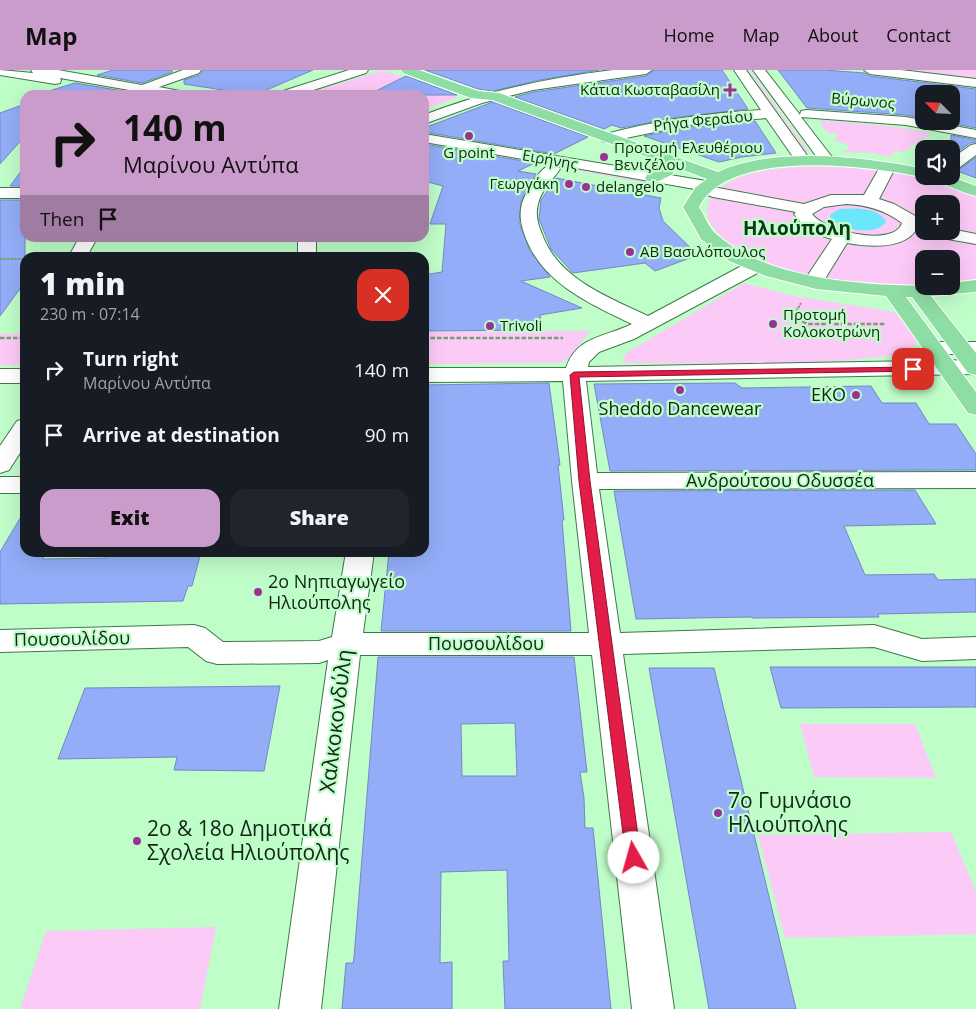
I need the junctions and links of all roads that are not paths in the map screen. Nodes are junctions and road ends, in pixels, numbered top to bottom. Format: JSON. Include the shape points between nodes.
{"nodes":[{"id":1,"x":0,"y":70,"type":"edge"},
{"id":2,"x":37,"y":70,"type":"edge"},
{"id":3,"x":195,"y":70,"type":"edge"},
{"id":4,"x":362,"y":70,"type":"edge"},
{"id":5,"x":407,"y":70,"type":"edge"},
{"id":6,"x":433,"y":70,"type":"edge"},
{"id":7,"x":646,"y":70,"type":"edge"},
{"id":8,"x":740,"y":70,"type":"edge"},
{"id":9,"x":759,"y":70,"type":"edge"},
{"id":10,"x":870,"y":70,"type":"edge"},
{"id":11,"x":976,"y":83,"type":"edge"},
{"id":12,"x":127,"y":90,"type":"edge"},
{"id":13,"x":131,"y":90,"type":"edge"},
{"id":14,"x":145,"y":90,"type":"edge"},
{"id":15,"x":300,"y":90,"type":"edge"},
{"id":16,"x":494,"y":96,"type":"junction"},
{"id":17,"x":770,"y":114,"type":"junction"},
{"id":18,"x":806,"y":114,"type":"dead end"},
{"id":19,"x":429,"y":118,"type":"edge"},
{"id":20,"x":976,"y":134,"type":"edge"},
{"id":21,"x":607,"y":138,"type":"junction"},
{"id":22,"x":429,"y":139,"type":"edge"},
{"id":23,"x":429,"y":147,"type":"edge"},
{"id":24,"x":976,"y":148,"type":"edge"},
{"id":25,"x":664,"y":158,"type":"junction"},
{"id":26,"x":960,"y":160,"type":"edge"},
{"id":27,"x":803,"y":161,"type":"junction"},
{"id":28,"x":828,"y":161,"type":"junction"},
{"id":29,"x":552,"y":169,"type":"junction"},
{"id":30,"x":886,"y":170,"type":"dead end"},
{"id":31,"x":915,"y":172,"type":"edge"},
{"id":32,"x":653,"y":178,"type":"junction"},
{"id":33,"x":712,"y":185,"type":"junction"},
{"id":34,"x":959,"y":185,"type":"edge"},
{"id":35,"x":976,"y":191,"type":"edge"},
{"id":36,"x":0,"y":193,"type":"edge"},
{"id":37,"x":20,"y":193,"type":"edge"},
{"id":38,"x":869,"y":201,"type":"junction"},
{"id":39,"x":691,"y":207,"type":"junction"},
{"id":40,"x":806,"y":208,"type":"junction"},
{"id":41,"x":915,"y":226,"type":"edge"},
{"id":42,"x":915,"y":230,"type":"edge"},
{"id":43,"x":960,"y":236,"type":"edge"},
{"id":44,"x":842,"y":237,"type":"junction"},
{"id":45,"x":976,"y":239,"type":"edge"},
{"id":46,"x":756,"y":266,"type":"junction"},
{"id":47,"x":816,"y":278,"type":"dead end"},
{"id":48,"x":976,"y":286,"type":"edge"},
{"id":49,"x":960,"y":288,"type":"edge"},
{"id":50,"x":893,"y":292,"type":"junction"},
{"id":51,"x":915,"y":293,"type":"edge"},
{"id":52,"x":921,"y":295,"type":"edge"},
{"id":53,"x":649,"y":324,"type":"junction"},
{"id":54,"x":934,"y":348,"type":"junction"},
{"id":55,"x":968,"y":348,"type":"edge"},
{"id":56,"x":948,"y":368,"type":"junction"},
{"id":57,"x":976,"y":368,"type":"edge"},
{"id":58,"x":574,"y":375,"type":"junction"},
{"id":59,"x":0,"y":376,"type":"edge"},
{"id":60,"x":20,"y":376,"type":"edge"},
{"id":61,"x":429,"y":376,"type":"edge"},
{"id":62,"x":976,"y":408,"type":"edge"},
{"id":63,"x":20,"y":434,"type":"edge"},
{"id":64,"x":0,"y":465,"type":"edge"},
{"id":65,"x":976,"y":480,"type":"edge"},
{"id":66,"x":585,"y":481,"type":"junction"},
{"id":67,"x":0,"y":485,"type":"edge"},
{"id":68,"x":20,"y":485,"type":"edge"},
{"id":69,"x":359,"y":557,"type":"edge"},
{"id":70,"x":0,"y":641,"type":"edge"},
{"id":71,"x":346,"y":644,"type":"junction"},
{"id":72,"x":606,"y":644,"type":"junction"},
{"id":73,"x":976,"y":648,"type":"edge"},
{"id":74,"x":300,"y":1009,"type":"edge"},
{"id":75,"x":653,"y":1009,"type":"edge"}],
"edges":[{"from":1,"to":12,"type":"street"},
{"from":2,"to":13,"type":"street"},
{"from":3,"to":14,"type":"street"},
{"from":4,"to":15,"type":"street"},
{"from":5,"to":16,"type":"main road","via":[[476,95]]},
{"from":6,"to":16,"type":"main road","via":[[490,90]]},
{"from":7,"to":16,"type":"street","via":[[582,78]]},
{"from":8,"to":17,"type":"street"},
{"from":9,"to":28,"type":"street"},
{"from":10,"to":11,"type":"street"},
{"from":16,"to":19,"type":"street"},
{"from":16,"to":21,"type":"main road"},
{"from":17,"to":21,"type":"street","name":"Ρήγα Φεραίου","via":[[669,123]]},
{"from":17,"to":27,"type":"street"},
{"from":18,"to":20,"type":"street","name":"Βύρωνος","via":[[906,121]]},
{"from":21,"to":25,"type":"main road"},
{"from":22,"to":32,"type":"street","name":"Ειρήνης"},
{"from":23,"to":29,"type":"street","name":"Ειρήνης"},
{"from":24,"to":26,"type":"street"},
{"from":25,"to":32,"type":"main road","via":[[667,171]]},
{"from":25,"to":33,"type":"main road"},
{"from":27,"to":28,"type":"main road"},
{"from":27,"to":33,"type":"main road","via":[[757,167]]},
{"from":28,"to":31,"type":"main road"},
{"from":29,"to":39,"type":"street","name":"Ειρήνης","via":[[680,193]]},
{"from":29,"to":53,"type":"street","via":[[537,187],[528,212],[533,236],[541,252],[569,281],[594,298]]},
{"from":30,"to":38,"type":"street"},
{"from":32,"to":33,"type":"street","name":"Ειρήνης"},
{"from":33,"to":39,"type":"main road","via":[[696,196]]},
{"from":33,"to":40,"type":"street","name":"Ειρήνης"},
{"from":34,"to":35,"type":"main road"},
{"from":36,"to":37,"type":"street"},
{"from":38,"to":40,"type":"street","via":[[829,200]]},
{"from":38,"to":41,"type":"street","via":[[902,214]]},
{"from":39,"to":46,"type":"main road","via":[[694,220],[704,234],[723,249]]},
{"from":40,"to":44,"type":"street","via":[[803,214],[810,224]]},
{"from":42,"to":44,"type":"street","via":[[882,239]]},
{"from":43,"to":45,"type":"street"},
{"from":44,"to":47,"type":"street"},
{"from":46,"to":50,"type":"main road","via":[[822,284]]},
{"from":46,"to":53,"type":"street"},
{"from":48,"to":49,"type":"main road"},
{"from":50,"to":51,"type":"main road"},
{"from":50,"to":54,"type":"main road"},
{"from":52,"to":55,"type":"main road"},
{"from":53,"to":58,"type":"street","via":[[591,347],[579,360]]},
{"from":54,"to":55,"type":"street"},
{"from":54,"to":56,"type":"main road"},
{"from":55,"to":57,"type":"main road"},
{"from":56,"to":57,"type":"street"},
{"from":56,"to":58,"type":"street"},
{"from":56,"to":62,"type":"main road"},
{"from":58,"to":61,"type":"street"},
{"from":58,"to":66,"type":"street"},
{"from":59,"to":60,"type":"street"},
{"from":63,"to":64,"type":"street"},
{"from":65,"to":66,"type":"street","name":"Ανδρούτσου Οδυσσέα"},
{"from":66,"to":72,"type":"street"},
{"from":67,"to":68,"type":"street"},
{"from":69,"to":71,"type":"street","name":"Χαλκοκονδύλη"},
{"from":70,"to":71,"type":"street","name":"Πουσουλίδου","via":[[194,636],[217,653],[320,652]]},
{"from":71,"to":72,"type":"street","name":"Πουσουλίδου"},
{"from":71,"to":74,"type":"street","name":"Χαλκοκονδύλη"},
{"from":72,"to":73,"type":"street","name":"Πουσουλίδου","via":[[874,636],[922,650]]},
{"from":72,"to":75,"type":"street"}]}
